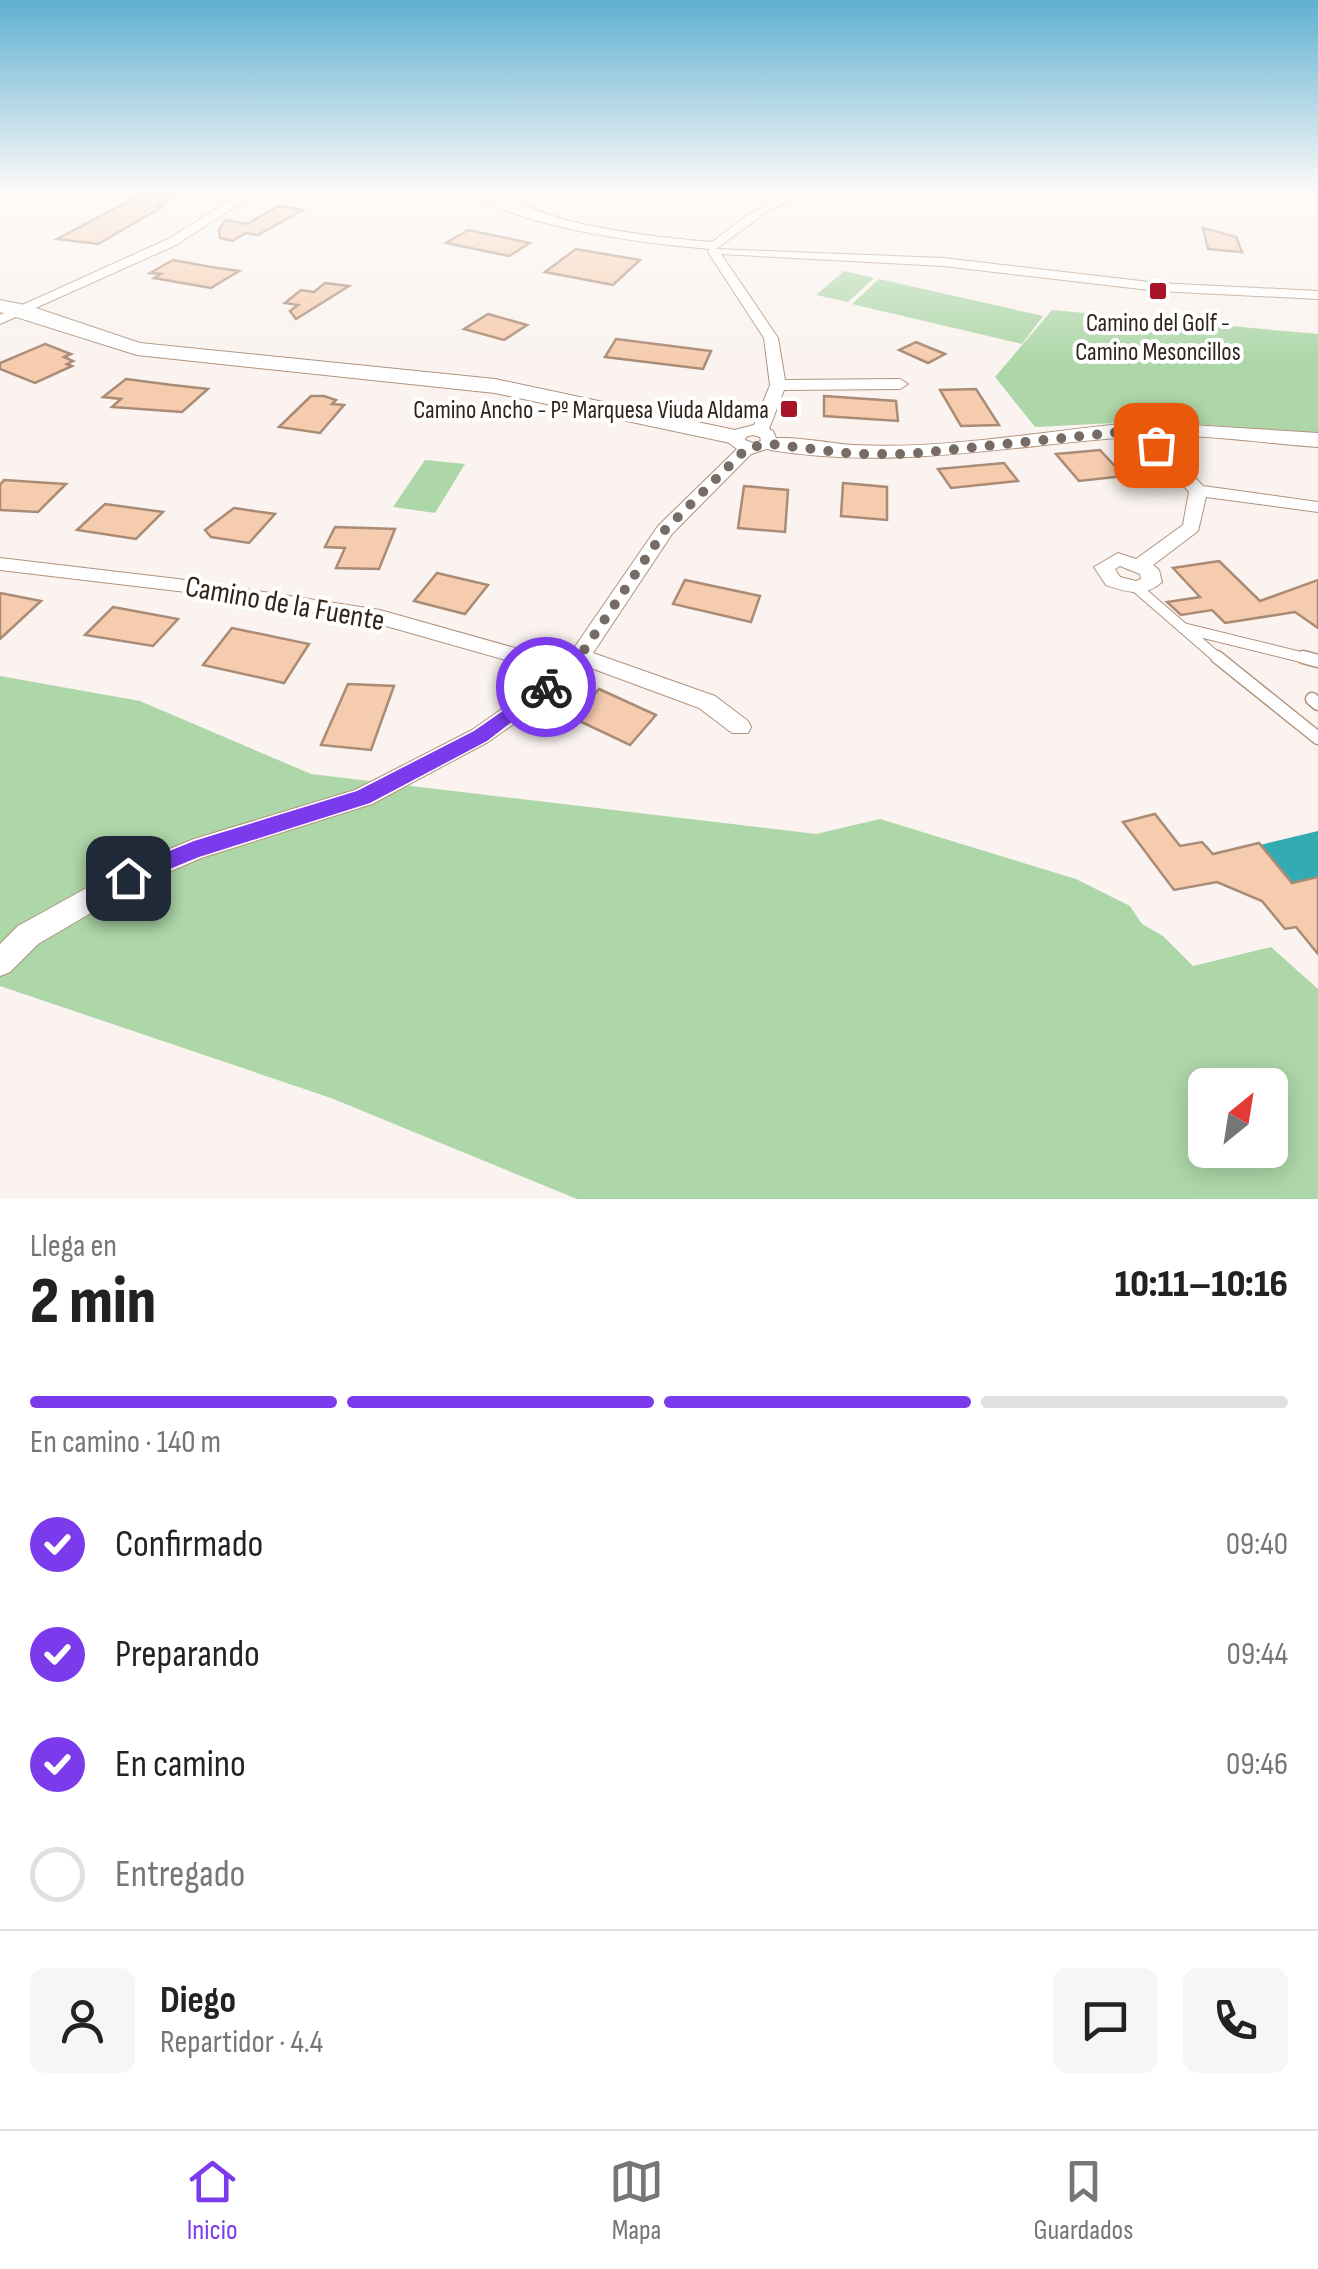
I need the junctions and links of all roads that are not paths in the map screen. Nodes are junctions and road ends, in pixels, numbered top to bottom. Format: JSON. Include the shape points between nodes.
{"nodes":[{"id":1,"x":157,"y":248,"type":"edge"},
{"id":2,"x":720,"y":248,"type":"joint"},
{"id":3,"x":1318,"y":295,"type":"edge"},
{"id":4,"x":11,"y":308,"type":"edge"},
{"id":5,"x":0,"y":320,"type":"edge"},
{"id":6,"x":900,"y":384,"type":"dead end"},
{"id":7,"x":778,"y":385,"type":"junction"},
{"id":8,"x":1140,"y":430,"type":"junction"},
{"id":9,"x":753,"y":440,"type":"junction"},
{"id":10,"x":1318,"y":440,"type":"edge"},
{"id":11,"x":1198,"y":492,"type":"junction"},
{"id":12,"x":1318,"y":506,"type":"edge"},
{"id":13,"x":0,"y":564,"type":"edge"},
{"id":14,"x":1142,"y":564,"type":"junction"},
{"id":15,"x":1137,"y":588,"type":"junction"},
{"id":16,"x":1182,"y":628,"type":"junction"},
{"id":17,"x":1318,"y":661,"type":"edge"},
{"id":18,"x":572,"y":662,"type":"junction"},
{"id":19,"x":740,"y":728,"type":"dead end"},
{"id":20,"x":1318,"y":738,"type":"edge"},
{"id":21,"x":0,"y":963,"type":"edge"}],
"edges":[{"from":1,"to":4,"type":"street"},
{"from":2,"to":3,"type":"street"},
{"from":2,"to":7,"type":"street","via":[[742,298],[771,338]]},
{"from":4,"to":5,"type":"street"},
{"from":4,"to":9,"type":"street","via":[[137,349],[495,386]]},
{"from":6,"to":7,"type":"street"},
{"from":7,"to":9,"type":"street"},
{"from":8,"to":9,"type":"street","via":[[909,454]]},
{"from":8,"to":10,"type":"street"},
{"from":8,"to":11,"type":"street"},
{"from":9,"to":18,"type":"street","via":[[665,530]]},
{"from":11,"to":12,"type":"street"},
{"from":11,"to":14,"type":"street","via":[[1192,527]]},
{"from":13,"to":18,"type":"street","name":"Camino de la Fuente","via":[[380,617]]},
{"from":14,"to":15,"type":"street","via":[[1152,582]]},
{"from":14,"to":15,"type":"street","via":[[1118,559],[1104,567],[1113,581]]},
{"from":15,"to":16,"type":"lane"},
{"from":16,"to":17,"type":"lane"},
{"from":16,"to":20,"type":"lane"},
{"from":18,"to":19,"type":"street","name":"Camino de la Fuente","via":[[706,702]]},
{"from":18,"to":21,"type":"street","via":[[480,736],[397,780],[128,878],[28,935]]}]}
